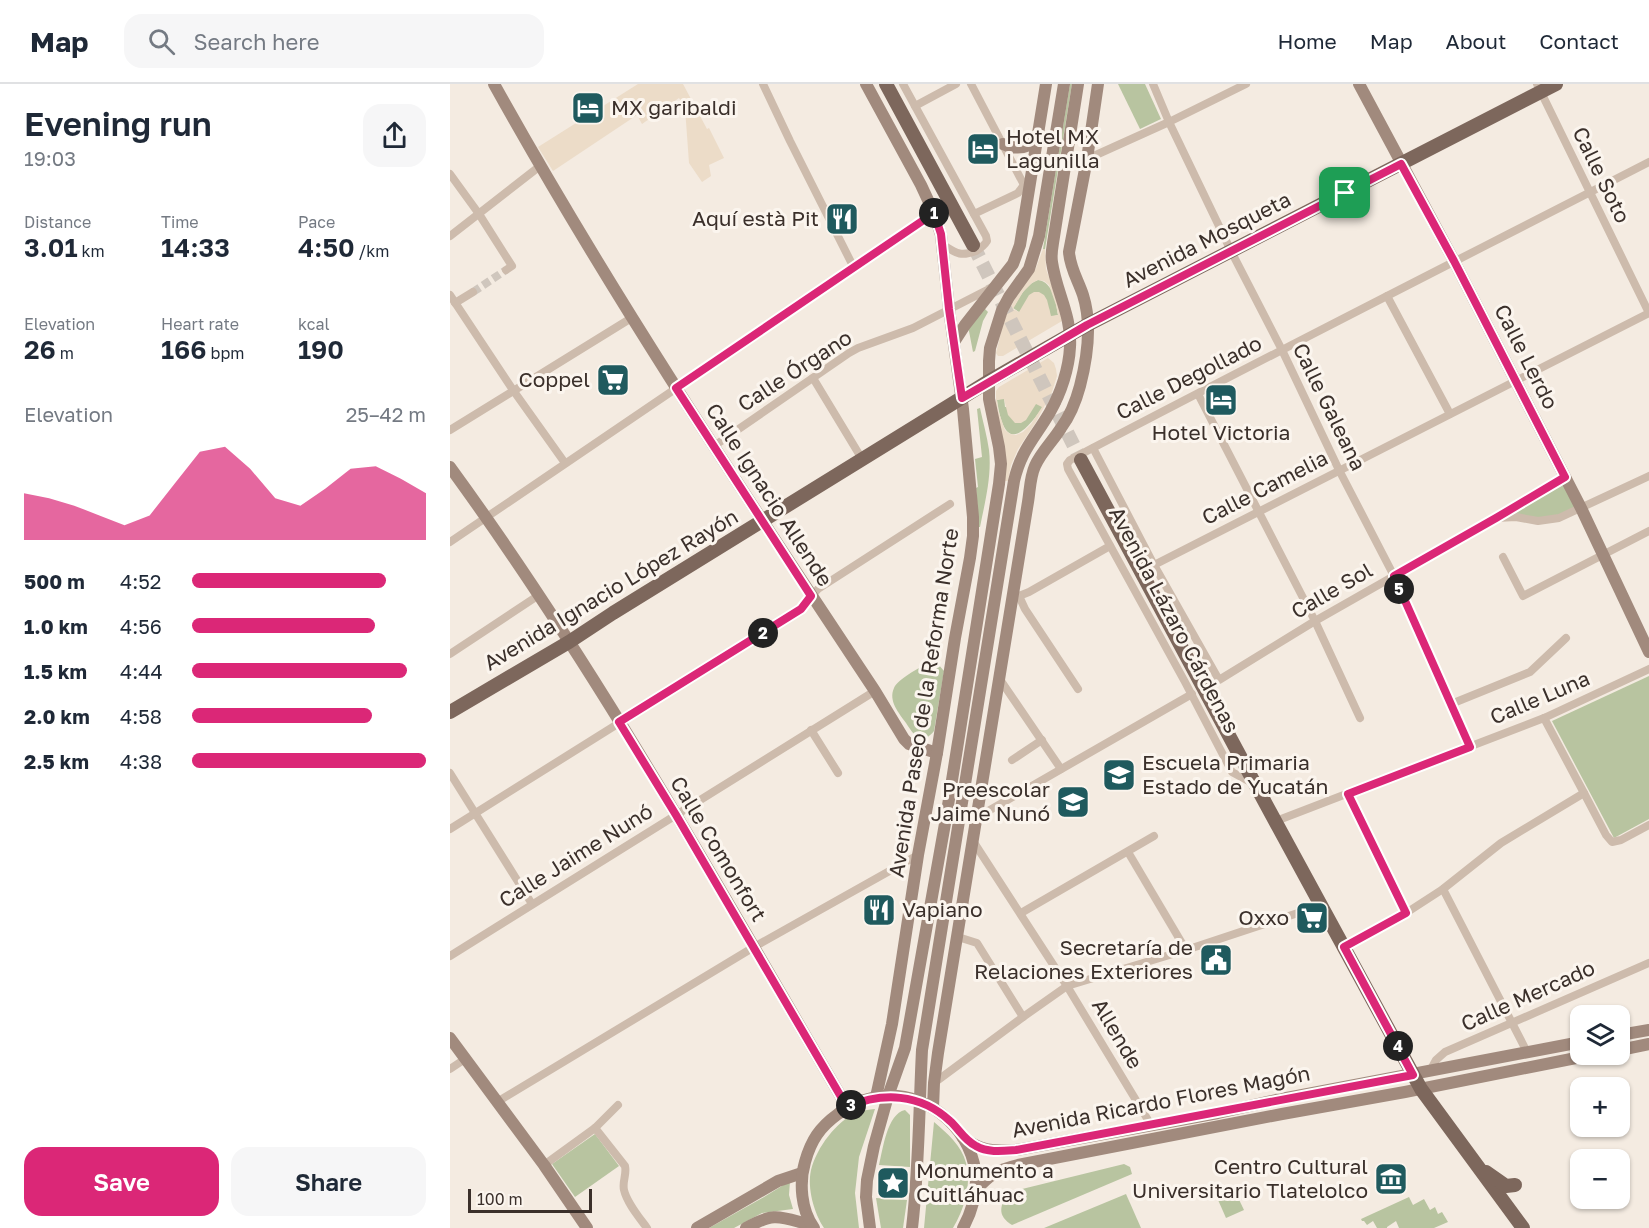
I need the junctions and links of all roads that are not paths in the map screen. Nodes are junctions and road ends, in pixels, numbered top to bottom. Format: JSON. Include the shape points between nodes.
{"nodes":[{"id":1,"x":494,"y":84,"type":"edge"},
{"id":2,"x":763,"y":84,"type":"edge"},
{"id":3,"x":866,"y":84,"type":"edge"},
{"id":4,"x":886,"y":84,"type":"edge"},
{"id":5,"x":903,"y":84,"type":"edge"},
{"id":6,"x":956,"y":84,"type":"edge"},
{"id":7,"x":971,"y":84,"type":"edge"},
{"id":8,"x":1046,"y":84,"type":"edge"},
{"id":9,"x":1064,"y":84,"type":"edge"},
{"id":10,"x":1078,"y":84,"type":"edge"},
{"id":11,"x":1098,"y":84,"type":"edge"},
{"id":12,"x":1153,"y":84,"type":"edge"},
{"id":13,"x":1246,"y":84,"type":"edge"},
{"id":14,"x":1359,"y":84,"type":"edge"},
{"id":15,"x":1556,"y":84,"type":"edge"},
{"id":16,"x":1539,"y":88,"type":"edge"},
{"id":17,"x":915,"y":106,"type":"junction"},
{"id":18,"x":1169,"y":122,"type":"junction"},
{"id":19,"x":1038,"y":139,"type":"junction"},
{"id":20,"x":1003,"y":144,"type":"junction"},
{"id":21,"x":1087,"y":159,"type":"junction"},
{"id":22,"x":1649,"y":162,"type":"edge"},
{"id":23,"x":1401,"y":164,"type":"junction"},
{"id":24,"x":540,"y":166,"type":"junction"},
{"id":25,"x":450,"y":174,"type":"edge"},
{"id":26,"x":1027,"y":186,"type":"junction"},
{"id":27,"x":1590,"y":192,"type":"junction"},
{"id":28,"x":934,"y":213,"type":"junction"},
{"id":29,"x":479,"y":214,"type":"junction"},
{"id":30,"x":974,"y":214,"type":"junction"},
{"id":31,"x":450,"y":236,"type":"edge"},
{"id":32,"x":943,"y":245,"type":"junction"},
{"id":33,"x":973,"y":245,"type":"tunnel mouth"},
{"id":34,"x":1232,"y":251,"type":"junction"},
{"id":35,"x":1454,"y":261,"type":"junction"},
{"id":36,"x":509,"y":268,"type":"dead end"},
{"id":37,"x":854,"y":268,"type":"junction"},
{"id":38,"x":997,"y":285,"type":"junction"},
{"id":39,"x":472,"y":292,"type":"tunnel mouth"},
{"id":40,"x":450,"y":295,"type":"edge"},
{"id":41,"x":1388,"y":296,"type":"junction"},
{"id":42,"x":455,"y":303,"type":"junction"},
{"id":43,"x":949,"y":309,"type":"junction"},
{"id":44,"x":1649,"y":313,"type":"edge"},
{"id":45,"x":633,"y":317,"type":"junction"},
{"id":46,"x":1087,"y":325,"type":"junction"},
{"id":47,"x":1070,"y":334,"type":"junction"},
{"id":48,"x":954,"y":342,"type":"junction"},
{"id":49,"x":1282,"y":350,"type":"junction"},
{"id":50,"x":813,"y":378,"type":"junction"},
{"id":51,"x":989,"y":381,"type":"junction"},
{"id":52,"x":1516,"y":381,"type":"junction"},
{"id":53,"x":676,"y":388,"type":"junction"},
{"id":54,"x":513,"y":390,"type":"junction"},
{"id":55,"x":1198,"y":394,"type":"junction"},
{"id":56,"x":962,"y":398,"type":"junction"},
{"id":57,"x":1450,"y":414,"type":"junction"},
{"id":58,"x":450,"y":430,"type":"edge"},
{"id":59,"x":714,"y":446,"type":"junction"},
{"id":60,"x":1093,"y":448,"type":"junction"},
{"id":61,"x":862,"y":459,"type":"junction"},
{"id":62,"x":1081,"y":460,"type":"tunnel mouth"},
{"id":63,"x":565,"y":463,"type":"junction"},
{"id":64,"x":1067,"y":464,"type":"joint"},
{"id":65,"x":450,"y":467,"type":"edge"},
{"id":66,"x":1339,"y":470,"type":"junction"},
{"id":67,"x":1649,"y":476,"type":"edge"},
{"id":68,"x":1565,"y":477,"type":"junction"},
{"id":69,"x":950,"y":504,"type":"dead end"},
{"id":70,"x":1581,"y":508,"type":"junction"},
{"id":71,"x":1257,"y":512,"type":"junction"},
{"id":72,"x":487,"y":517,"type":"junction"},
{"id":73,"x":1496,"y":518,"type":"junction"},
{"id":74,"x":763,"y":521,"type":"junction"},
{"id":75,"x":1649,"y":531,"type":"edge"},
{"id":76,"x":450,"y":542,"type":"edge"},
{"id":77,"x":1110,"y":546,"type":"junction"},
{"id":78,"x":1603,"y":555,"type":"junction"},
{"id":79,"x":1503,"y":557,"type":"dead end"},
{"id":80,"x":1154,"y":565,"type":"junction"},
{"id":81,"x":1394,"y":576,"type":"junction"},
{"id":82,"x":539,"y":595,"type":"junction"},
{"id":83,"x":1016,"y":595,"type":"junction"},
{"id":84,"x":811,"y":596,"type":"junction"},
{"id":85,"x":1315,"y":621,"type":"junction"},
{"id":86,"x":1566,"y":638,"type":"dead end"},
{"id":87,"x":569,"y":642,"type":"junction"},
{"id":88,"x":1649,"y":652,"type":"edge"},
{"id":89,"x":450,"y":654,"type":"edge"},
{"id":90,"x":1649,"y":669,"type":"edge"},
{"id":91,"x":999,"y":678,"type":"junction"},
{"id":92,"x":1078,"y":689,"type":"dead end"},
{"id":93,"x":875,"y":691,"type":"junction"},
{"id":94,"x":1191,"y":694,"type":"junction"},
{"id":95,"x":1451,"y":704,"type":"junction"},
{"id":96,"x":450,"y":712,"type":"edge"},
{"id":97,"x":1544,"y":717,"type":"junction"},
{"id":98,"x":1360,"y":718,"type":"dead end"},
{"id":99,"x":619,"y":722,"type":"junction"},
{"id":100,"x":811,"y":730,"type":"junction"},
{"id":101,"x":1042,"y":740,"type":"junction"},
{"id":102,"x":1470,"y":747,"type":"junction"},
{"id":103,"x":937,"y":753,"type":"junction"},
{"id":104,"x":1012,"y":760,"type":"dead end"},
{"id":105,"x":1062,"y":769,"type":"junction"},
{"id":106,"x":450,"y":773,"type":"edge"},
{"id":107,"x":838,"y":773,"type":"dead end"},
{"id":108,"x":1255,"y":784,"type":"junction"},
{"id":109,"x":1584,"y":793,"type":"junction"},
{"id":110,"x":1348,"y":794,"type":"junction"},
{"id":111,"x":474,"y":814,"type":"junction"},
{"id":112,"x":676,"y":815,"type":"junction"},
{"id":113,"x":976,"y":818,"type":"junction"},
{"id":114,"x":1276,"y":821,"type":"junction"},
{"id":115,"x":1649,"y":825,"type":"edge"},
{"id":116,"x":450,"y":829,"type":"edge"},
{"id":117,"x":1154,"y":836,"type":"dead end"},
{"id":118,"x":973,"y":841,"type":"junction"},
{"id":119,"x":1128,"y":852,"type":"junction"},
{"id":120,"x":918,"y":855,"type":"junction"},
{"id":121,"x":1443,"y":889,"type":"junction"},
{"id":122,"x":532,"y":904,"type":"junction"},
{"id":123,"x":1322,"y":905,"type":"junction"},
{"id":124,"x":1021,"y":913,"type":"junction"},
{"id":125,"x":1406,"y":913,"type":"junction"},
{"id":126,"x":958,"y":937,"type":"junction"},
{"id":127,"x":754,"y":947,"type":"junction"},
{"id":128,"x":1344,"y":947,"type":"junction"},
{"id":129,"x":1186,"y":950,"type":"junction"},
{"id":130,"x":450,"y":956,"type":"edge"},
{"id":131,"x":1649,"y":963,"type":"edge"},
{"id":132,"x":1067,"y":986,"type":"junction"},
{"id":133,"x":1023,"y":1017,"type":"junction"},
{"id":134,"x":1511,"y":1023,"type":"junction"},
{"id":135,"x":1649,"y":1030,"type":"edge"},
{"id":136,"x":1630,"y":1033,"type":"edge"},
{"id":137,"x":450,"y":1038,"type":"edge"},
{"id":138,"x":1570,"y":1044,"type":"edge"},
{"id":139,"x":1649,"y":1044,"type":"edge"},
{"id":140,"x":1630,"y":1048,"type":"edge"},
{"id":141,"x":1527,"y":1052,"type":"junction"},
{"id":142,"x":465,"y":1059,"type":"junction"},
{"id":143,"x":1570,"y":1059,"type":"edge"},
{"id":144,"x":450,"y":1069,"type":"edge"},
{"id":145,"x":1430,"y":1071,"type":"junction"},
{"id":146,"x":1413,"y":1075,"type":"junction"},
{"id":147,"x":934,"y":1083,"type":"junction"},
{"id":148,"x":1420,"y":1089,"type":"junction"},
{"id":149,"x":882,"y":1097,"type":"junction"},
{"id":150,"x":497,"y":1101,"type":"junction"},
{"id":151,"x":919,"y":1101,"type":"junction"},
{"id":152,"x":618,"y":1105,"type":"dead end"},
{"id":153,"x":847,"y":1107,"type":"junction"},
{"id":154,"x":933,"y":1108,"type":"junction"},
{"id":155,"x":1151,"y":1125,"type":"junction"},
{"id":156,"x":595,"y":1128,"type":"junction"},
{"id":157,"x":963,"y":1138,"type":"junction"},
{"id":158,"x":1475,"y":1163,"type":"junction"},
{"id":159,"x":544,"y":1165,"type":"junction"},
{"id":160,"x":802,"y":1173,"type":"junction"},
{"id":161,"x":1515,"y":1185,"type":"dead end"},
{"id":162,"x":975,"y":1191,"type":"junction"},
{"id":163,"x":813,"y":1226,"type":"edge"},
{"id":164,"x":587,"y":1228,"type":"edge"},
{"id":165,"x":647,"y":1228,"type":"edge"},
{"id":166,"x":697,"y":1228,"type":"edge"},
{"id":167,"x":746,"y":1228,"type":"edge"},
{"id":168,"x":870,"y":1228,"type":"edge"},
{"id":169,"x":912,"y":1228,"type":"edge"},
{"id":170,"x":963,"y":1228,"type":"edge"},
{"id":171,"x":1523,"y":1228,"type":"edge"}],
"edges":[{"from":1,"to":24,"type":"street","name":"Calle Ignacio Allende"},
{"from":2,"to":37,"type":"street"},
{"from":3,"to":28,"type":"street","name":"Avenida Paseo de la Reforma Norte"},
{"from":4,"to":33,"type":"main road"},
{"from":5,"to":17,"type":"street"},
{"from":6,"to":17,"type":"street"},
{"from":7,"to":20,"type":"street"},
{"from":8,"to":19,"type":"street"},
{"from":9,"to":51,"type":"street","name":"Avenida Paseo de la Reforma Norte","via":[[1040,236],[1029,268],[1002,310],[990,348]]},
{"from":10,"to":47,"type":"street","via":[[1052,260]]},
{"from":11,"to":21,"type":"street"},
{"from":12,"to":18,"type":"street","name":"Calle Galeana"},
{"from":13,"to":18,"type":"street"},
{"from":14,"to":23,"type":"street","name":"Calle Lerdo"},
{"from":15,"to":16,"type":"main road","name":"Avenida Mosqueta"},
{"from":16,"to":23,"type":"main road","name":"Avenida Mosqueta"},
{"from":16,"to":27,"type":"street","name":"Calle Soto"},
{"from":17,"to":30,"type":"street"},
{"from":18,"to":21,"type":"street"},
{"from":18,"to":34,"type":"street","name":"Calle Galeana"},
{"from":19,"to":20,"type":"street","via":[[1021,148]]},
{"from":19,"to":26,"type":"street"},
{"from":20,"to":26,"type":"street"},
{"from":21,"to":46,"type":"street","via":[[1069,252]]},
{"from":22,"to":27,"type":"street","name":"Calle Degollado"},
{"from":23,"to":34,"type":"main road","name":"Avenida Mosqueta"},
{"from":23,"to":35,"type":"street","name":"Calle Lerdo"},
{"from":24,"to":29,"type":"street"},
{"from":24,"to":45,"type":"street","name":"Calle Ignacio Allende"},
{"from":25,"to":29,"type":"street"},
{"from":26,"to":30,"type":"street"},
{"from":26,"to":38,"type":"street","via":[[1020,245],[1013,264]]},
{"from":27,"to":35,"type":"street","name":"Calle Degollado"},
{"from":27,"to":44,"type":"street","name":"Calle Soto"},
{"from":28,"to":32,"type":"street","name":"Avenida Paseo de la Reforma Norte"},
{"from":28,"to":37,"type":"street"},
{"from":29,"to":31,"type":"street"},
{"from":29,"to":36,"type":"street"},
{"from":30,"to":32,"type":"street","via":[[986,236],[985,245],[961,254]]},
{"from":32,"to":43,"type":"street","name":"Avenida Paseo de la Reforma Norte"},
{"from":34,"to":46,"type":"main road","name":"Avenida Mosqueta"},
{"from":34,"to":49,"type":"street","name":"Calle Galeana"},
{"from":35,"to":41,"type":"street","name":"Calle Degollado"},
{"from":35,"to":52,"type":"street","name":"Calle Lerdo"},
{"from":37,"to":53,"type":"street"},
{"from":38,"to":43,"type":"street","name":"Calle Órgano"},
{"from":38,"to":48,"type":"street"},
{"from":39,"to":42,"type":"street"},
{"from":40,"to":42,"type":"street"},
{"from":41,"to":49,"type":"street","name":"Calle Degollado"},
{"from":41,"to":57,"type":"street"},
{"from":42,"to":54,"type":"street"},
{"from":43,"to":48,"type":"street","name":"Avenida Paseo de la Reforma Norte"},
{"from":43,"to":50,"type":"street","name":"Calle Órgano","via":[[913,328],[858,348]]},
{"from":44,"to":52,"type":"street","name":"Calle Camelia"},
{"from":45,"to":53,"type":"street","name":"Calle Ignacio Allende"},
{"from":45,"to":54,"type":"street"},
{"from":46,"to":47,"type":"main road","name":"Avenida Mosqueta"},
{"from":46,"to":83,"type":"street","via":[[1080,388],[1063,426],[1031,478]]},
{"from":47,"to":51,"type":"main road","name":"Avenida Ignacio López Rayón"},
{"from":47,"to":151,"type":"street","via":[[1058,397],[1022,454],[1014,481],[922,1050]]},
{"from":48,"to":56,"type":"street","name":"Avenida Paseo de la Reforma Norte"},
{"from":49,"to":55,"type":"street","name":"Calle Degollado"},
{"from":49,"to":66,"type":"street","name":"Calle Galeana"},
{"from":50,"to":59,"type":"street","name":"Calle Órgano"},
{"from":50,"to":61,"type":"street"},
{"from":51,"to":56,"type":"main road","name":"Avenida Ignacio López Rayón"},
{"from":51,"to":149,"type":"street","name":"Avenida Paseo de la Reforma Norte","via":[[1001,464],[999,484],[908,1036]]},
{"from":52,"to":57,"type":"street","name":"Calle Camelia"},
{"from":52,"to":68,"type":"street","name":"Calle Lerdo"},
{"from":53,"to":59,"type":"street","name":"Calle Ignacio Allende"},
{"from":53,"to":63,"type":"street"},
{"from":54,"to":58,"type":"street"},
{"from":54,"to":63,"type":"street"},
{"from":55,"to":60,"type":"street","name":"Calle Degollado"},
{"from":55,"to":71,"type":"street"},
{"from":56,"to":61,"type":"main road","name":"Avenida Ignacio López Rayón"},
{"from":56,"to":103,"type":"street","name":"Avenida Paseo de la Reforma Norte","via":[[973,537]]},
{"from":57,"to":66,"type":"street","name":"Calle Camelia"},
{"from":59,"to":74,"type":"street","name":"Calle Ignacio Allende"},
{"from":60,"to":64,"type":"street","name":"Calle Degollado"},
{"from":60,"to":80,"type":"street"},
{"from":61,"to":74,"type":"main road","name":"Avenida Ignacio López Rayón"},
{"from":62,"to":108,"type":"main road","name":"Avenida Lázaro Cárdenas"},
{"from":63,"to":72,"type":"street"},
{"from":64,"to":77,"type":"street","name":"Avenida Lázaro Cárdenas"},
{"from":65,"to":72,"type":"street","name":"Calle Comonfort"},
{"from":66,"to":71,"type":"street","name":"Calle Camelia"},
{"from":66,"to":81,"type":"street","name":"Calle Galeana"},
{"from":67,"to":70,"type":"street"},
{"from":68,"to":70,"type":"street","name":"Calle Lerdo"},
{"from":68,"to":73,"type":"street","name":"Calle Sol"},
{"from":69,"to":84,"type":"street"},
{"from":70,"to":73,"type":"street","via":[[1548,520]]},
{"from":70,"to":78,"type":"street","name":"Calle Lerdo"},
{"from":71,"to":80,"type":"street","name":"Calle Camelia"},
{"from":71,"to":85,"type":"street"},
{"from":72,"to":76,"type":"street"},
{"from":72,"to":82,"type":"street","name":"Calle Comonfort"},
{"from":73,"to":81,"type":"street","name":"Calle Sol"},
{"from":74,"to":84,"type":"street","name":"Calle Ignacio Allende"},
{"from":74,"to":87,"type":"main road","name":"Avenida Ignacio López Rayón"},
{"from":75,"to":78,"type":"street"},
{"from":77,"to":83,"type":"street","via":[[1029,592]]},
{"from":77,"to":94,"type":"street","name":"Avenida Lázaro Cárdenas"},
{"from":78,"to":79,"type":"street","via":[[1523,596]]},
{"from":78,"to":88,"type":"street","name":"Calle Lerdo"},
{"from":80,"to":85,"type":"street","name":"Calle Sol","via":[[1219,680]]},
{"from":81,"to":85,"type":"street","name":"Calle Sol"},
{"from":81,"to":95,"type":"street","name":"Calle Galeana"},
{"from":82,"to":87,"type":"street","name":"Calle Comonfort"},
{"from":82,"to":89,"type":"street"},
{"from":83,"to":91,"type":"street"},
{"from":83,"to":92,"type":"street"},
{"from":84,"to":93,"type":"street","name":"Calle Ignacio Allende"},
{"from":84,"to":99,"type":"street","via":[[801,609]]},
{"from":85,"to":98,"type":"street"},
{"from":86,"to":95,"type":"street","via":[[1530,672]]},
{"from":87,"to":96,"type":"main road","name":"Avenida Ignacio López Rayón"},
{"from":87,"to":99,"type":"street","name":"Calle Comonfort"},
{"from":90,"to":97,"type":"street","name":"Calle Luna"},
{"from":91,"to":101,"type":"street"},
{"from":91,"to":113,"type":"street"},
{"from":93,"to":100,"type":"street","name":"Calle Jaime Nunó"},
{"from":93,"to":103,"type":"street","name":"Calle Ignacio Allende","via":[[909,744]]},
{"from":94,"to":105,"type":"street"},
{"from":94,"to":108,"type":"street","name":"Avenida Lázaro Cárdenas","via":[[1232,772]]},
{"from":95,"to":102,"type":"street","name":"Calle Galeana"},
{"from":97,"to":102,"type":"street","name":"Calle Luna"},
{"from":97,"to":109,"type":"street"},
{"from":99,"to":111,"type":"street"},
{"from":99,"to":112,"type":"street","name":"Calle Comonfort"},
{"from":100,"to":107,"type":"street"},
{"from":100,"to":112,"type":"street","name":"Calle Jaime Nunó"},
{"from":101,"to":104,"type":"street"},
{"from":101,"to":105,"type":"street"},
{"from":102,"to":110,"type":"street","name":"Calle Luna"},
{"from":103,"to":120,"type":"street","name":"Avenida Paseo de la Reforma Norte"},
{"from":105,"to":113,"type":"street"},
{"from":106,"to":111,"type":"street"},
{"from":108,"to":114,"type":"main road","name":"Avenida Lázaro Cárdenas"},
{"from":109,"to":115,"type":"street","via":[[1612,842]]},
{"from":109,"to":121,"type":"street","via":[[1501,843]]},
{"from":110,"to":114,"type":"street","name":"Calle Luna"},
{"from":110,"to":125,"type":"street"},
{"from":111,"to":116,"type":"street"},
{"from":111,"to":122,"type":"street"},
{"from":112,"to":122,"type":"street","name":"Calle Jaime Nunó"},
{"from":112,"to":127,"type":"street","name":"Calle Comonfort"},
{"from":113,"to":118,"type":"street"},
{"from":114,"to":123,"type":"main road","name":"Avenida Lázaro Cárdenas"},
{"from":117,"to":119,"type":"street"},
{"from":118,"to":124,"type":"street","name":"Allende"},
{"from":118,"to":126,"type":"street"},
{"from":119,"to":124,"type":"street"},
{"from":119,"to":129,"type":"street"},
{"from":120,"to":127,"type":"street"},
{"from":120,"to":149,"type":"street","name":"Avenida Paseo de la Reforma Norte"},
{"from":121,"to":125,"type":"street"},
{"from":121,"to":134,"type":"street"},
{"from":122,"to":130,"type":"street","name":"Calle Jaime Nunó"},
{"from":123,"to":128,"type":"main road","name":"Avenida Lázaro Cárdenas"},
{"from":123,"to":129,"type":"street"},
{"from":124,"to":132,"type":"street","name":"Allende"},
{"from":125,"to":128,"type":"street"},
{"from":126,"to":133,"type":"street","via":[[977,943]]},
{"from":126,"to":147,"type":"street"},
{"from":127,"to":150,"type":"street"},
{"from":127,"to":153,"type":"street","name":"Calle Comonfort"},
{"from":128,"to":146,"type":"main road","name":"Avenida Lázaro Cárdenas"},
{"from":129,"to":132,"type":"street"},
{"from":131,"to":134,"type":"street","name":"Calle Mercado"},
{"from":132,"to":133,"type":"street"},
{"from":132,"to":155,"type":"street","name":"Allende"},
{"from":133,"to":147,"type":"street"},
{"from":134,"to":141,"type":"street"},
{"from":134,"to":145,"type":"street","name":"Calle Mercado","via":[[1445,1052]]},
{"from":135,"to":136,"type":"street"},
{"from":137,"to":142,"type":"street"},
{"from":138,"to":141,"type":"street","name":"Avenida Ricardo Flores Magón"},
{"from":139,"to":140,"type":"street"},
{"from":141,"to":145,"type":"street","name":"Avenida Ricardo Flores Magón"},
{"from":142,"to":144,"type":"street"},
{"from":142,"to":150,"type":"street"},
{"from":143,"to":148,"type":"street","name":"Avenida Ricardo Flores Magón"},
{"from":145,"to":146,"type":"street","name":"Avenida Ricardo Flores Magón"},
{"from":146,"to":148,"type":"main road","name":"Avenida Lázaro Cárdenas"},
{"from":146,"to":155,"type":"street","name":"Avenida Ricardo Flores Magón"},
{"from":147,"to":154,"type":"street"},
{"from":148,"to":158,"type":"main road","name":"Avenida Lázaro Cárdenas"},
{"from":148,"to":162,"type":"street","name":"Avenida Ricardo Flores Magón","via":[[1018,1165],[987,1177]]},
{"from":149,"to":151,"type":"street"},
{"from":149,"to":153,"type":"street"},
{"from":149,"to":168,"type":"street","name":"Avenida Paseo de la Reforma Norte","via":[[867,1180]]},
{"from":150,"to":159,"type":"street"},
{"from":151,"to":154,"type":"street"},
{"from":151,"to":169,"type":"street"},
{"from":152,"to":156,"type":"street"},
{"from":153,"to":160,"type":"street","via":[[824,1125],[809,1147]]},
{"from":154,"to":157,"type":"street"},
{"from":155,"to":157,"type":"street","name":"Avenida Ricardo Flores Magón","via":[[1016,1150],[987,1150]]},
{"from":156,"to":159,"type":"street"},
{"from":156,"to":165,"type":"street","via":[[625,1166],[624,1192]]},
{"from":157,"to":162,"type":"street","via":[[974,1163]]},
{"from":158,"to":161,"type":"main road","via":[[1506,1186]]},
{"from":158,"to":171,"type":"main road","name":"Avenida Lázaro Cárdenas"},
{"from":159,"to":164,"type":"street"},
{"from":160,"to":163,"type":"street","via":[[802,1199]]},
{"from":160,"to":166,"type":"street","via":[[778,1181]]},
{"from":162,"to":170,"type":"street"},
{"from":163,"to":167,"type":"street","via":[[777,1216]]}]}
